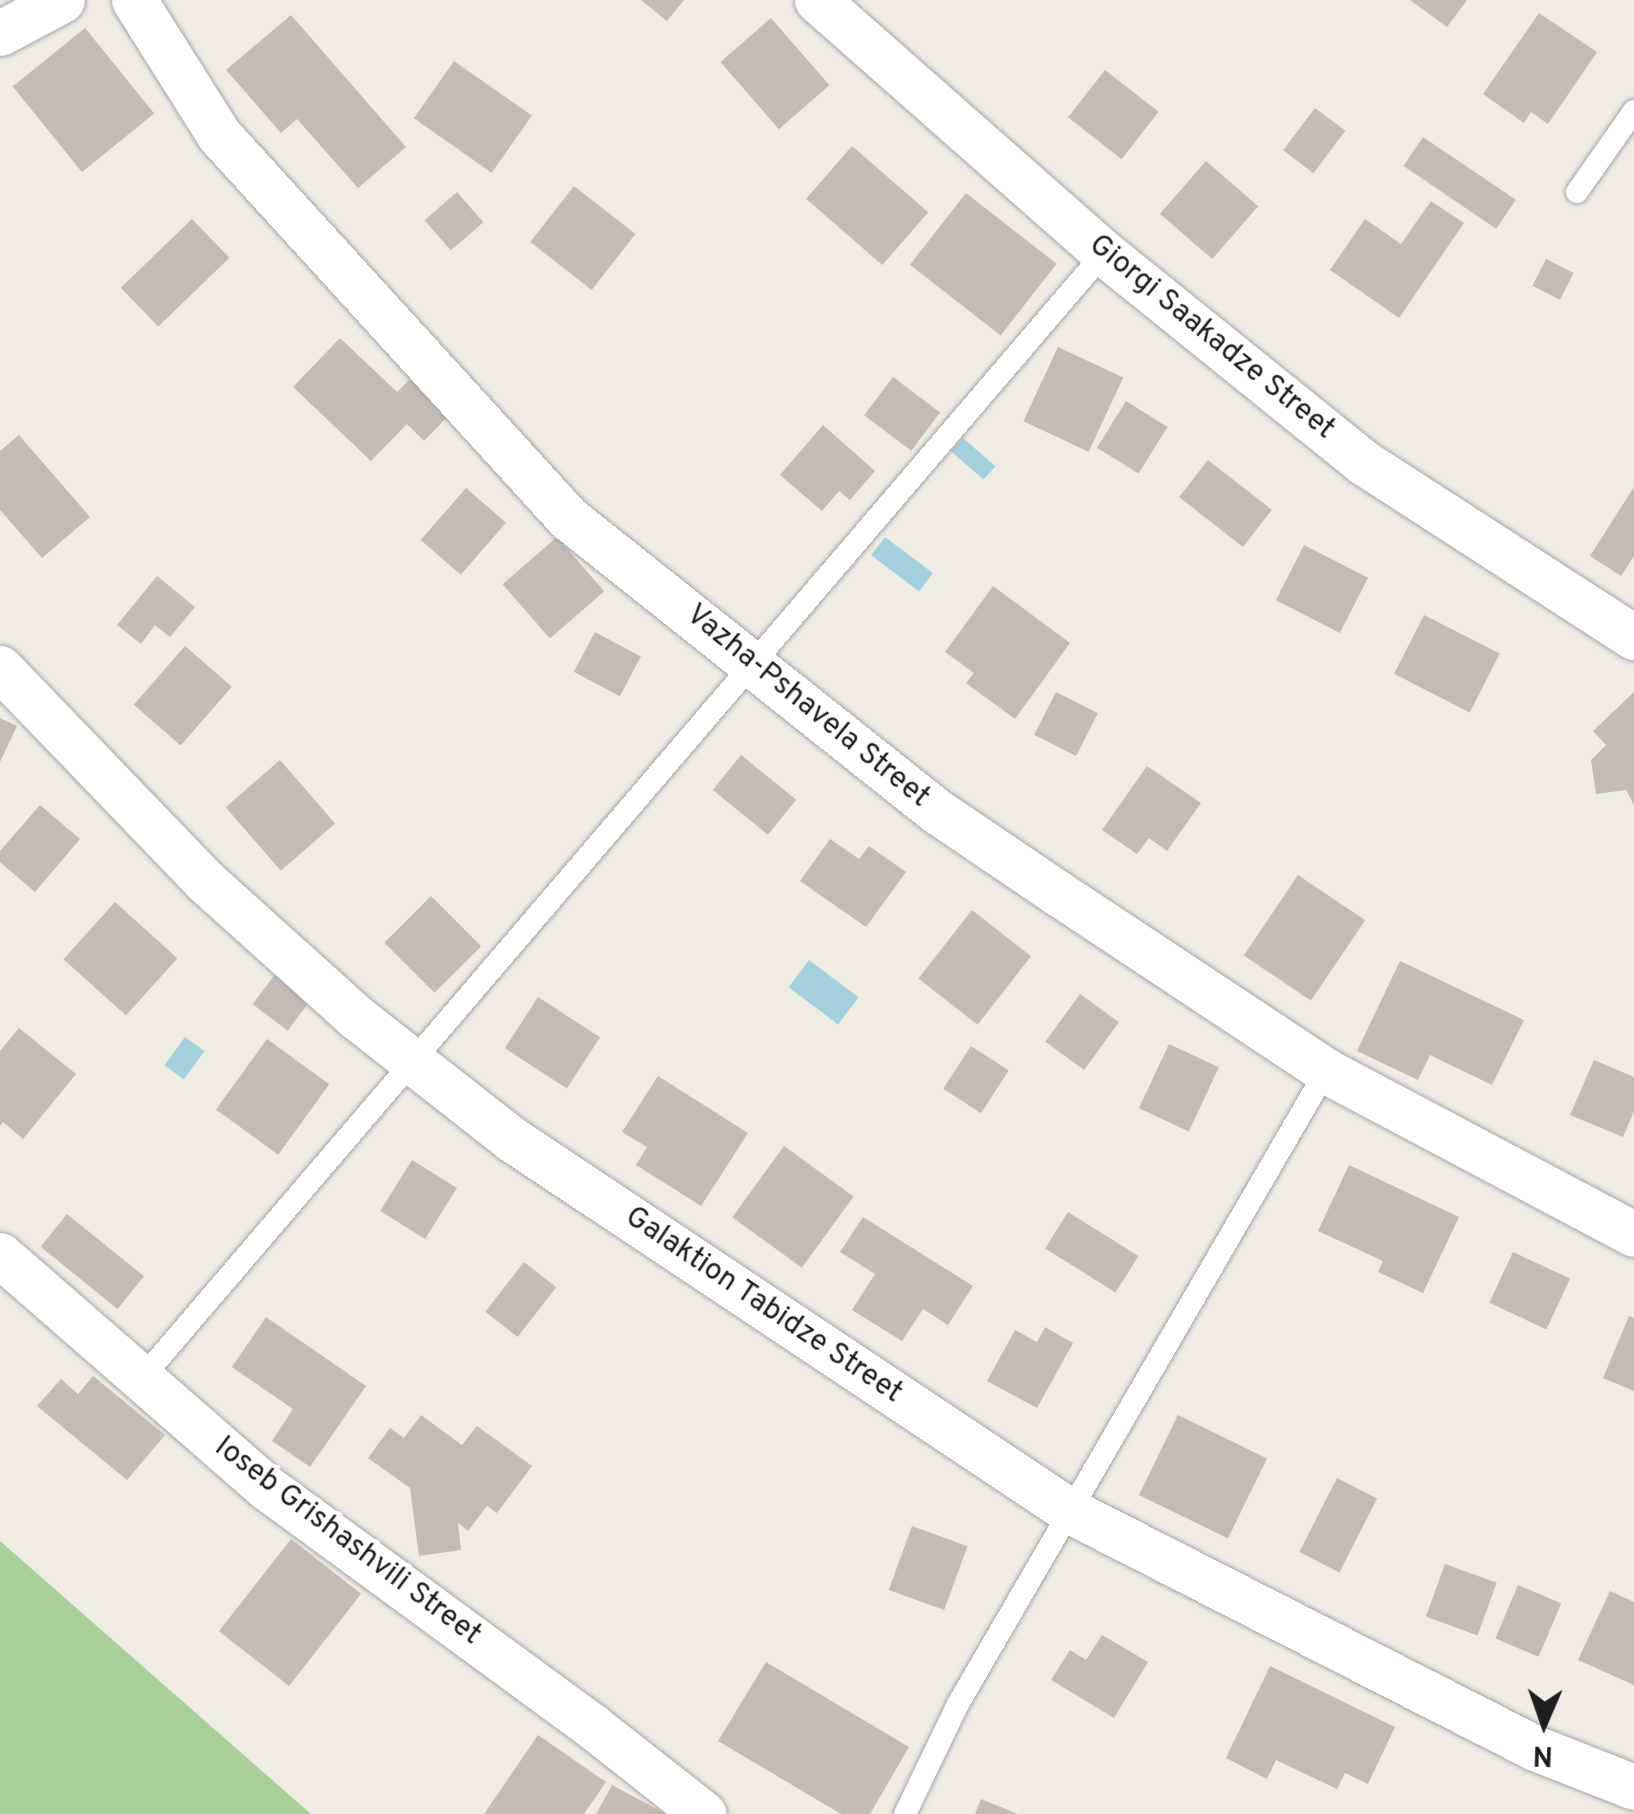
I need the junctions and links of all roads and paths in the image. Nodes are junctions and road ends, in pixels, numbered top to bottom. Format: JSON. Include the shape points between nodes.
{"nodes":[{"id":1,"x":62,"y":0,"type":"edge"},
{"id":2,"x":134,"y":0,"type":"edge"},
{"id":3,"x":817,"y":0,"type":"edge"},
{"id":4,"x":0,"y":32,"type":"edge"},
{"id":5,"x":1634,"y":111,"type":"edge"},
{"id":6,"x":1578,"y":192,"type":"dead end"},
{"id":7,"x":1104,"y":253,"type":"junction"},
{"id":8,"x":1634,"y":637,"type":"edge"},
{"id":9,"x":754,"y":661,"type":"junction"},
{"id":10,"x":0,"y":668,"type":"edge"},
{"id":11,"x":412,"y":1061,"type":"junction"},
{"id":12,"x":1326,"y":1071,"type":"junction"},
{"id":13,"x":1634,"y":1234,"type":"edge"},
{"id":14,"x":0,"y":1255,"type":"edge"},
{"id":15,"x":142,"y":1378,"type":"junction"},
{"id":16,"x":1070,"y":1512,"type":"junction"},
{"id":17,"x":1634,"y":1788,"type":"edge"},
{"id":18,"x":704,"y":1814,"type":"edge"},
{"id":19,"x":905,"y":1814,"type":"edge"}],
"edges":[{"from":1,"to":4,"type":"street"},
{"from":2,"to":9,"type":"street","name":"Vazha-Pshavela Street","via":[[219,136],[568,518]]},
{"from":3,"to":7,"type":"street","name":"Giorgi Saakadze Street"},
{"from":5,"to":6,"type":"lane"},
{"from":7,"to":8,"type":"street","name":"Giorgi Saakadze Street","via":[[1363,462]]},
{"from":7,"to":9,"type":"lane"},
{"from":9,"to":11,"type":"lane"},
{"from":9,"to":12,"type":"street","name":"Vazha-Pshavela Street","via":[[938,812]]},
{"from":10,"to":11,"type":"street","name":"Galaktion Tabidze Street","via":[[205,881]]},
{"from":11,"to":15,"type":"lane"},
{"from":11,"to":16,"type":"street","name":"Galaktion Tabidze Street","via":[[513,1140]]},
{"from":12,"to":13,"type":"street","name":"Vazha-Pshavela Street"},
{"from":12,"to":16,"type":"lane"},
{"from":14,"to":15,"type":"street","name":"Ioseb Grishashvili Street"},
{"from":15,"to":18,"type":"street","name":"Ioseb Grishashvili Street","via":[[267,1488]]},
{"from":16,"to":17,"type":"street","name":"Galaktion Tabidze Street","via":[[1535,1748]]},
{"from":16,"to":19,"type":"lane","via":[[958,1704]]}]}
